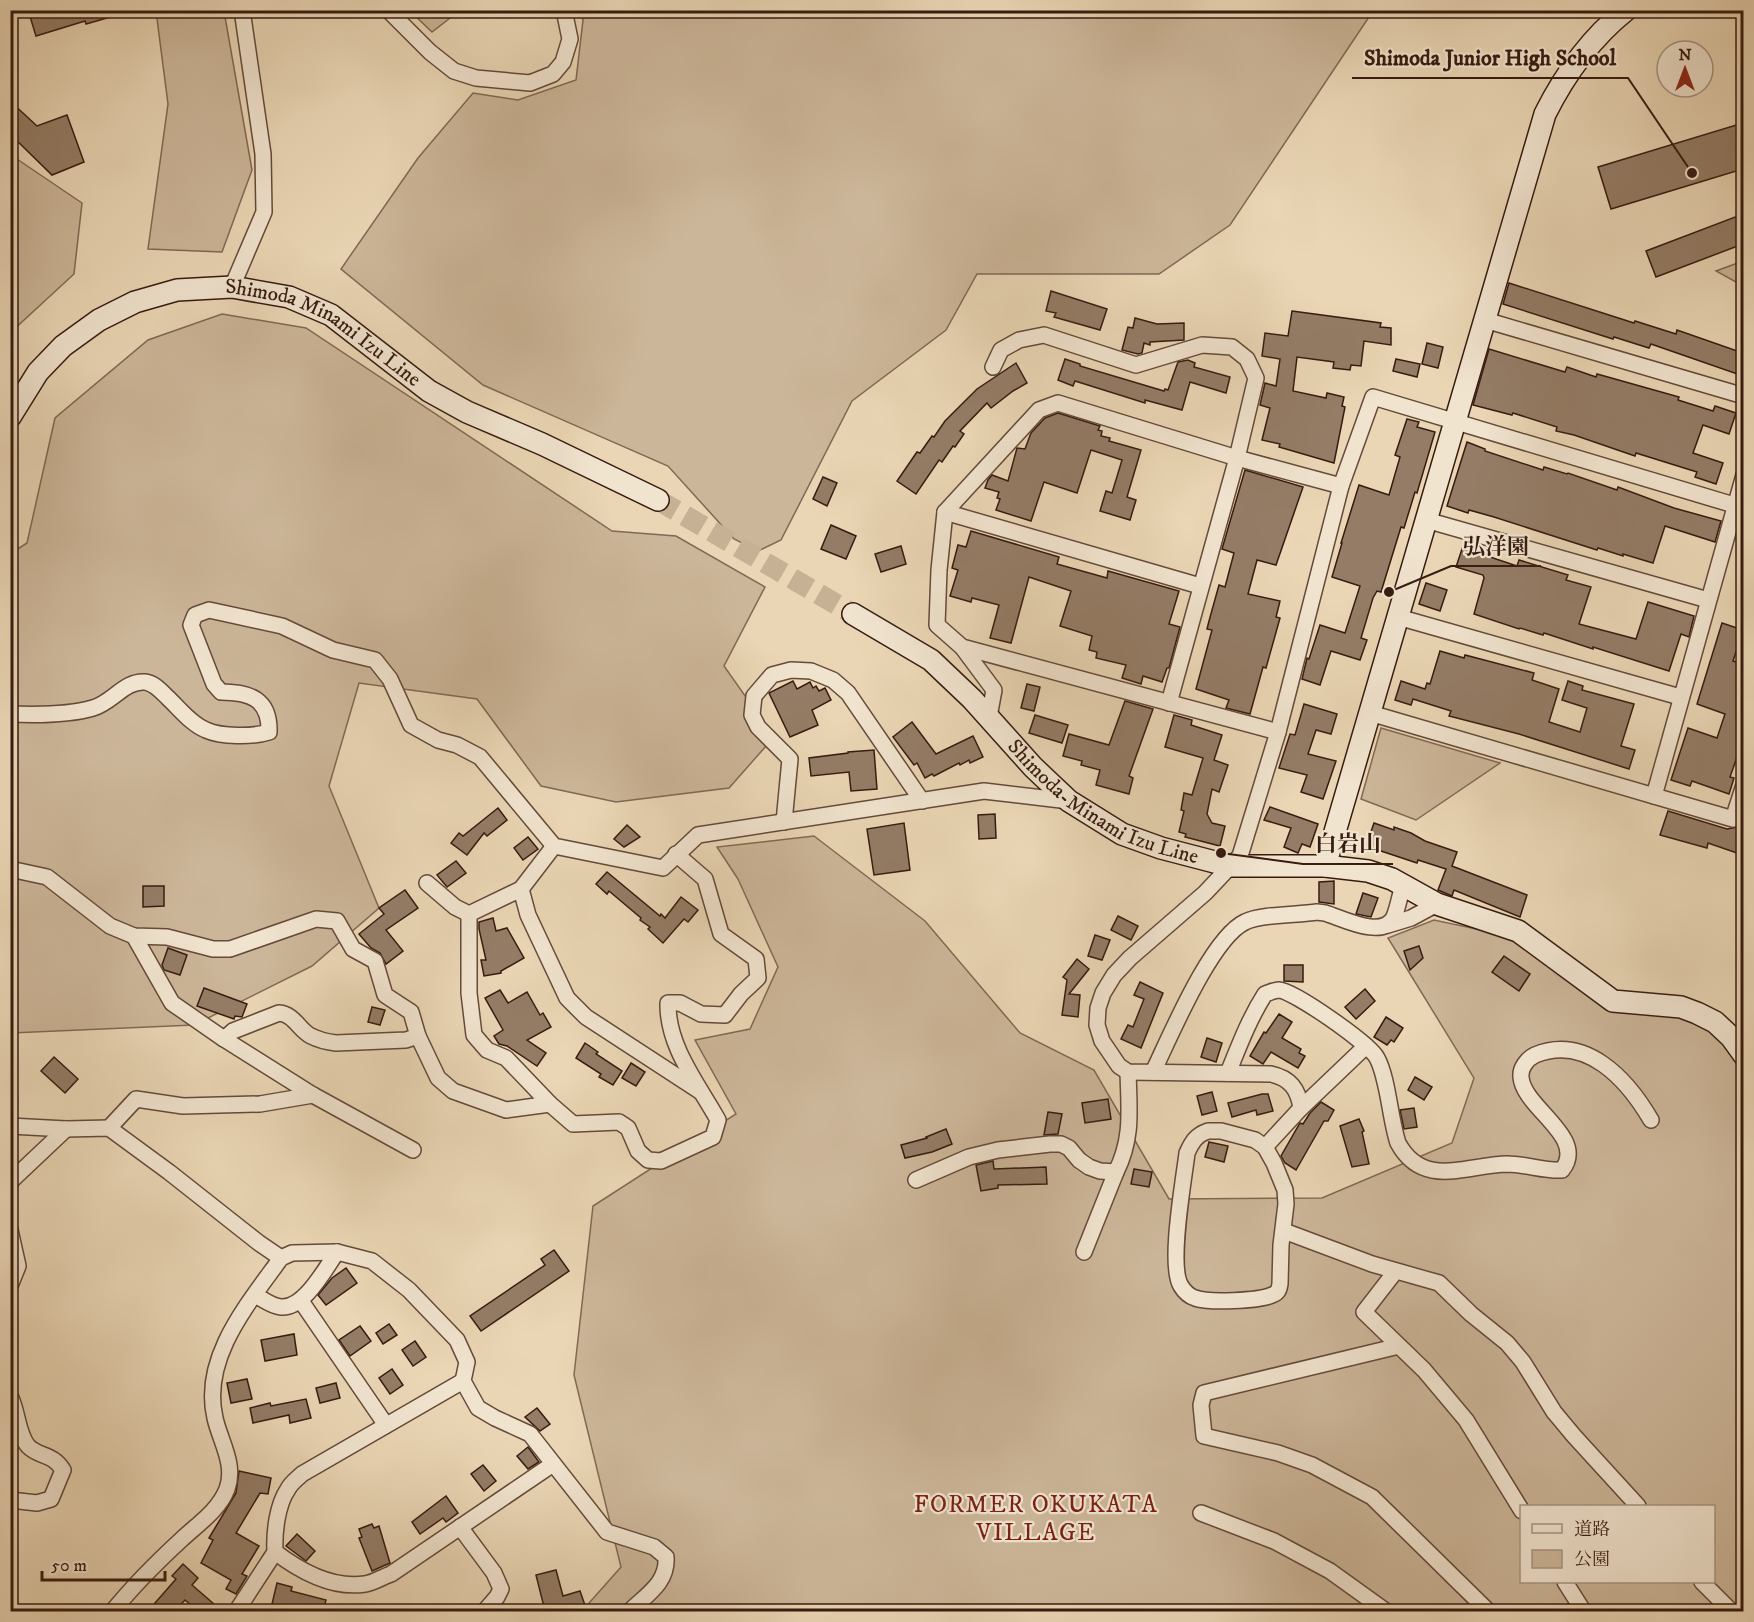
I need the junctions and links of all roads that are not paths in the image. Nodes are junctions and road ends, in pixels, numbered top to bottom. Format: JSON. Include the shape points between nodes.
{"nodes":[{"id":1,"x":242,"y":10,"type":"edge"},
{"id":2,"x":388,"y":10,"type":"edge"},
{"id":3,"x":564,"y":10,"type":"edge"},
{"id":4,"x":1626,"y":10,"type":"edge"},
{"id":5,"x":232,"y":287,"type":"junction"},
{"id":6,"x":1485,"y":320,"type":"junction"},
{"id":7,"x":993,"y":367,"type":"dead end"},
{"id":8,"x":1743,"y":396,"type":"edge"},
{"id":9,"x":10,"y":417,"type":"edge"},
{"id":10,"x":1455,"y":421,"type":"junction"},
{"id":11,"x":1237,"y":458,"type":"junction"},
{"id":12,"x":1743,"y":475,"type":"edge"},
{"id":13,"x":1341,"y":486,"type":"junction"},
{"id":14,"x":658,"y":500,"type":"tunnel mouth"},
{"id":15,"x":1739,"y":506,"type":"edge"},
{"id":16,"x":945,"y":512,"type":"junction"},
{"id":17,"x":1426,"y":520,"type":"junction"},
{"id":18,"x":1200,"y":586,"type":"junction"},
{"id":19,"x":1708,"y":600,"type":"junction"},
{"id":20,"x":853,"y":614,"type":"tunnel mouth"},
{"id":21,"x":1398,"y":617,"type":"junction"},
{"id":22,"x":962,"y":647,"type":"junction"},
{"id":23,"x":1680,"y":698,"type":"junction"},
{"id":24,"x":1169,"y":703,"type":"junction"},
{"id":25,"x":1370,"y":713,"type":"junction"},
{"id":26,"x":10,"y":714,"type":"edge"},
{"id":27,"x":989,"y":717,"type":"junction"},
{"id":28,"x":1278,"y":732,"type":"junction"},
{"id":29,"x":1743,"y":785,"type":"edge"},
{"id":30,"x":1654,"y":796,"type":"junction"},
{"id":31,"x":922,"y":801,"type":"junction"},
{"id":32,"x":1069,"y":801,"type":"junction"},
{"id":33,"x":783,"y":822,"type":"junction"},
{"id":34,"x":554,"y":846,"type":"junction"},
{"id":35,"x":676,"y":854,"type":"junction"},
{"id":36,"x":1230,"y":866,"type":"junction"},
{"id":37,"x":1324,"y":866,"type":"junction"},
{"id":38,"x":10,"y":869,"type":"edge"},
{"id":39,"x":427,"y":883,"type":"dead end"},
{"id":40,"x":1403,"y":885,"type":"junction"},
{"id":41,"x":521,"y":889,"type":"junction"},
{"id":42,"x":1437,"y":904,"type":"junction"},
{"id":43,"x":469,"y":914,"type":"junction"},
{"id":44,"x":1388,"y":925,"type":"junction"},
{"id":45,"x":134,"y":936,"type":"junction"},
{"id":46,"x":418,"y":1036,"type":"junction"},
{"id":47,"x":224,"y":1039,"type":"junction"},
{"id":48,"x":1366,"y":1046,"type":"junction"},
{"id":49,"x":1743,"y":1055,"type":"edge"},
{"id":50,"x":1128,"y":1072,"type":"junction"},
{"id":51,"x":1153,"y":1072,"type":"junction"},
{"id":52,"x":1228,"y":1073,"type":"junction"},
{"id":53,"x":703,"y":1093,"type":"junction"},
{"id":54,"x":313,"y":1095,"type":"junction"},
{"id":55,"x":550,"y":1104,"type":"junction"},
{"id":56,"x":1301,"y":1108,"type":"junction"},
{"id":57,"x":1651,"y":1120,"type":"dead end"},
{"id":58,"x":10,"y":1126,"type":"edge"},
{"id":59,"x":109,"y":1128,"type":"junction"},
{"id":60,"x":66,"y":1129,"type":"junction"},
{"id":61,"x":1265,"y":1147,"type":"junction"},
{"id":62,"x":413,"y":1150,"type":"dead end"},
{"id":63,"x":1116,"y":1172,"type":"junction"},
{"id":64,"x":916,"y":1180,"type":"dead end"},
{"id":65,"x":10,"y":1184,"type":"edge"},
{"id":66,"x":10,"y":1230,"type":"edge"},
{"id":67,"x":1284,"y":1231,"type":"junction"},
{"id":68,"x":337,"y":1252,"type":"junction"},
{"id":69,"x":1084,"y":1252,"type":"dead end"},
{"id":70,"x":281,"y":1258,"type":"junction"},
{"id":71,"x":1395,"y":1272,"type":"junction"},
{"id":72,"x":10,"y":1286,"type":"edge"},
{"id":73,"x":255,"y":1295,"type":"junction"},
{"id":74,"x":301,"y":1301,"type":"junction"},
{"id":75,"x":1399,"y":1346,"type":"junction"},
{"id":76,"x":463,"y":1381,"type":"junction"},
{"id":77,"x":10,"y":1396,"type":"edge"},
{"id":78,"x":386,"y":1425,"type":"junction"},
{"id":79,"x":553,"y":1464,"type":"junction"},
{"id":80,"x":10,"y":1500,"type":"edge"},
{"id":81,"x":1637,"y":1505,"type":"edge"},
{"id":82,"x":1520,"y":1509,"type":"edge"},
{"id":83,"x":1201,"y":1513,"type":"dead end"},
{"id":84,"x":460,"y":1527,"type":"junction"},
{"id":85,"x":275,"y":1552,"type":"junction"},
{"id":86,"x":1566,"y":1583,"type":"edge"},
{"id":87,"x":1704,"y":1583,"type":"edge"},
{"id":88,"x":112,"y":1611,"type":"edge"},
{"id":89,"x":236,"y":1611,"type":"edge"},
{"id":90,"x":484,"y":1611,"type":"edge"},
{"id":91,"x":629,"y":1611,"type":"edge"},
{"id":92,"x":1387,"y":1611,"type":"edge"},
{"id":93,"x":1489,"y":1611,"type":"edge"},
{"id":94,"x":1584,"y":1611,"type":"edge"},
{"id":95,"x":1732,"y":1611,"type":"edge"}],
"edges":[{"from":1,"to":5,"type":"street","via":[[264,154],[264,212]]},
{"from":2,"to":3,"type":"street","via":[[454,71],[476,78],[530,83],[553,74],[563,62],[570,39]]},
{"from":4,"to":6,"type":"main road","via":[[1561,82],[1545,114]]},
{"from":5,"to":9,"type":"main road","name":"Shimoda Minami Izu Line","via":[[177,290],[135,302],[99,320],[63,346],[38,372]]},
{"from":5,"to":14,"type":"main road","name":"Shimoda Minami Izu Line","via":[[289,297],[331,315],[429,391]]},
{"from":6,"to":8,"type":"street"},
{"from":6,"to":10,"type":"main road"},
{"from":7,"to":11,"type":"street","via":[[1001,350],[1020,340],[1044,335],[1136,365],[1202,345],[1232,347],[1247,359],[1256,378]]},
{"from":10,"to":13,"type":"street","via":[[1372,397]]},
{"from":10,"to":15,"type":"street"},
{"from":10,"to":17,"type":"main road"},
{"from":11,"to":13,"type":"street"},
{"from":11,"to":16,"type":"street","via":[[1058,403],[1039,410]]},
{"from":11,"to":18,"type":"street"},
{"from":12,"to":15,"type":"street"},
{"from":13,"to":28,"type":"street"},
{"from":15,"to":19,"type":"street"},
{"from":16,"to":18,"type":"street"},
{"from":16,"to":22,"type":"street","via":[[937,625]]},
{"from":17,"to":19,"type":"street"},
{"from":17,"to":21,"type":"main road"},
{"from":18,"to":24,"type":"street"},
{"from":19,"to":23,"type":"street"},
{"from":20,"to":27,"type":"main road","name":"Shimoda-Minami Izu Line","via":[[931,660]]},
{"from":21,"to":23,"type":"street"},
{"from":21,"to":25,"type":"main road"},
{"from":22,"to":24,"type":"street"},
{"from":22,"to":27,"type":"street","via":[[994,690]]},
{"from":23,"to":30,"type":"street"},
{"from":24,"to":28,"type":"street"},
{"from":25,"to":30,"type":"street"},
{"from":25,"to":37,"type":"main road"},
{"from":26,"to":34,"type":"street","via":[[93,708],[108,702],[132,683],[147,682],[206,731],[256,736],[269,732],[264,707],[252,695],[221,692],[214,684],[191,625],[195,615],[209,610],[282,627],[333,650],[375,660],[390,679],[411,725],[480,757]]},
{"from":27,"to":32,"type":"main road","name":"Shimoda-Minami Izu Line"},
{"from":28,"to":36,"type":"street","via":[[1240,856]]},
{"from":29,"to":30,"type":"street","via":[[1733,819]]},
{"from":31,"to":32,"type":"street","via":[[984,791]]},
{"from":31,"to":33,"type":"street"},
{"from":31,"to":33,"type":"street","via":[[848,693],[833,680],[811,671],[791,670],[772,675],[754,696],[752,715],[758,727],[790,759]]},
{"from":32,"to":36,"type":"main road","name":"Shimoda-Minami Izu Line","via":[[1122,834]]},
{"from":33,"to":35,"type":"street","via":[[698,835]]},
{"from":34,"to":35,"type":"street","via":[[663,868]]},
{"from":34,"to":41,"type":"street"},
{"from":35,"to":53,"type":"street","via":[[705,879],[721,934],[756,959],[758,978],[725,1015],[701,1014],[680,1003],[668,1003],[668,1018],[678,1050]]},
{"from":36,"to":37,"type":"main road","name":"Shimoda-Minami Izu Line"},
{"from":36,"to":50,"type":"street","via":[[1130,958],[1103,993],[1097,1025],[1102,1041],[1119,1066]]},
{"from":37,"to":40,"type":"main road","name":"Shimoda-Minami Izu Line","via":[[1368,871]]},
{"from":38,"to":45,"type":"street","via":[[47,878],[110,926]]},
{"from":39,"to":43,"type":"street"},
{"from":40,"to":42,"type":"main road","name":"Shimoda-Minami Izu Line"},
{"from":40,"to":44,"type":"street"},
{"from":41,"to":43,"type":"street"},
{"from":41,"to":53,"type":"street","via":[[528,915],[567,998],[586,1017]]},
{"from":42,"to":44,"type":"street"},
{"from":42,"to":49,"type":"main road","name":"Shimoda-Minami Izu Line","via":[[1518,931],[1613,1001],[1681,1007],[1697,1013],[1715,1022]]},
{"from":43,"to":55,"type":"street","via":[[469,993],[474,1035],[487,1050],[506,1058]]},
{"from":44,"to":51,"type":"street","via":[[1366,927],[1317,912],[1259,918],[1233,928],[1209,961]]},
{"from":45,"to":46,"type":"street","via":[[167,937],[213,949],[230,949],[316,919],[337,921],[353,949],[375,961],[385,995],[411,1012]]},
{"from":45,"to":47,"type":"street","via":[[172,1003]]},
{"from":46,"to":47,"type":"street","via":[[406,1040],[325,1042],[309,1036],[287,1014],[279,1013],[233,1031]]},
{"from":46,"to":55,"type":"street","via":[[438,1078],[453,1091],[506,1110]]},
{"from":47,"to":54,"type":"street"},
{"from":48,"to":52,"type":"street","via":[[1317,1010],[1280,990],[1265,994]]},
{"from":48,"to":56,"type":"street"},
{"from":48,"to":57,"type":"street","via":[[1381,1066],[1398,1143],[1404,1155],[1422,1169],[1440,1172],[1507,1164],[1562,1170],[1569,1152],[1563,1138],[1529,1097],[1520,1075],[1531,1057],[1544,1052],[1575,1050],[1602,1063],[1628,1088]]},
{"from":50,"to":51,"type":"street"},
{"from":50,"to":63,"type":"street","via":[[1128,1136]]},
{"from":51,"to":52,"type":"street"},
{"from":52,"to":56,"type":"street","via":[[1279,1076],[1295,1088]]},
{"from":53,"to":55,"type":"street","via":[[718,1120],[713,1137],[661,1161],[648,1160],[638,1151],[628,1128],[619,1122],[573,1124]]},
{"from":54,"to":59,"type":"street","via":[[260,1104],[183,1106],[136,1099]]},
{"from":54,"to":62,"type":"street"},
{"from":56,"to":61,"type":"street"},
{"from":58,"to":60,"type":"street"},
{"from":59,"to":60,"type":"street"},
{"from":59,"to":70,"type":"street"},
{"from":60,"to":65,"type":"street"},
{"from":61,"to":67,"type":"street","via":[[1285,1190]]},
{"from":61,"to":67,"type":"street","via":[[1255,1140],[1221,1131],[1199,1134],[1192,1141],[1187,1153],[1176,1249],[1180,1286],[1195,1298],[1207,1300],[1274,1294],[1280,1284]]},
{"from":63,"to":64,"type":"street","via":[[1089,1167],[1069,1148],[1050,1144],[969,1157]]},
{"from":63,"to":69,"type":"street"},
{"from":66,"to":72,"type":"street","via":[[18,1266]]},
{"from":67,"to":71,"type":"street"},
{"from":68,"to":70,"type":"street","via":[[292,1253]]},
{"from":68,"to":74,"type":"street"},
{"from":68,"to":76,"type":"street","via":[[372,1261],[410,1290],[457,1340],[467,1362]]},
{"from":70,"to":73,"type":"street"},
{"from":71,"to":75,"type":"street","via":[[1364,1312]]},
{"from":71,"to":81,"type":"street","via":[[1439,1283],[1508,1343],[1554,1412]]},
{"from":73,"to":74,"type":"street","via":[[282,1307]]},
{"from":73,"to":88,"type":"street","via":[[233,1327],[217,1366],[212,1394],[215,1419],[227,1450],[228,1488],[216,1508]]},
{"from":74,"to":78,"type":"street"},
{"from":75,"to":82,"type":"street","via":[[1466,1420]]},
{"from":75,"to":93,"type":"street","via":[[1204,1393],[1204,1436],[1304,1462],[1372,1497]]},
{"from":76,"to":78,"type":"street"},
{"from":76,"to":79,"type":"street","via":[[478,1408],[530,1434]]},
{"from":77,"to":80,"type":"street","via":[[29,1447],[57,1461],[63,1470],[51,1499],[37,1503]]},
{"from":78,"to":85,"type":"street","via":[[302,1474],[288,1489],[277,1522]]},
{"from":79,"to":84,"type":"street"},
{"from":79,"to":91,"type":"street","via":[[607,1532],[654,1546],[666,1557],[667,1570],[661,1581]]},
{"from":83,"to":92,"type":"street","via":[[1274,1540],[1330,1571]]},
{"from":84,"to":85,"type":"street","via":[[390,1574],[367,1584],[332,1583]]},
{"from":84,"to":90,"type":"street","via":[[501,1589]]},
{"from":85,"to":89,"type":"street"},
{"from":86,"to":94,"type":"street"},
{"from":87,"to":95,"type":"street"}]}
